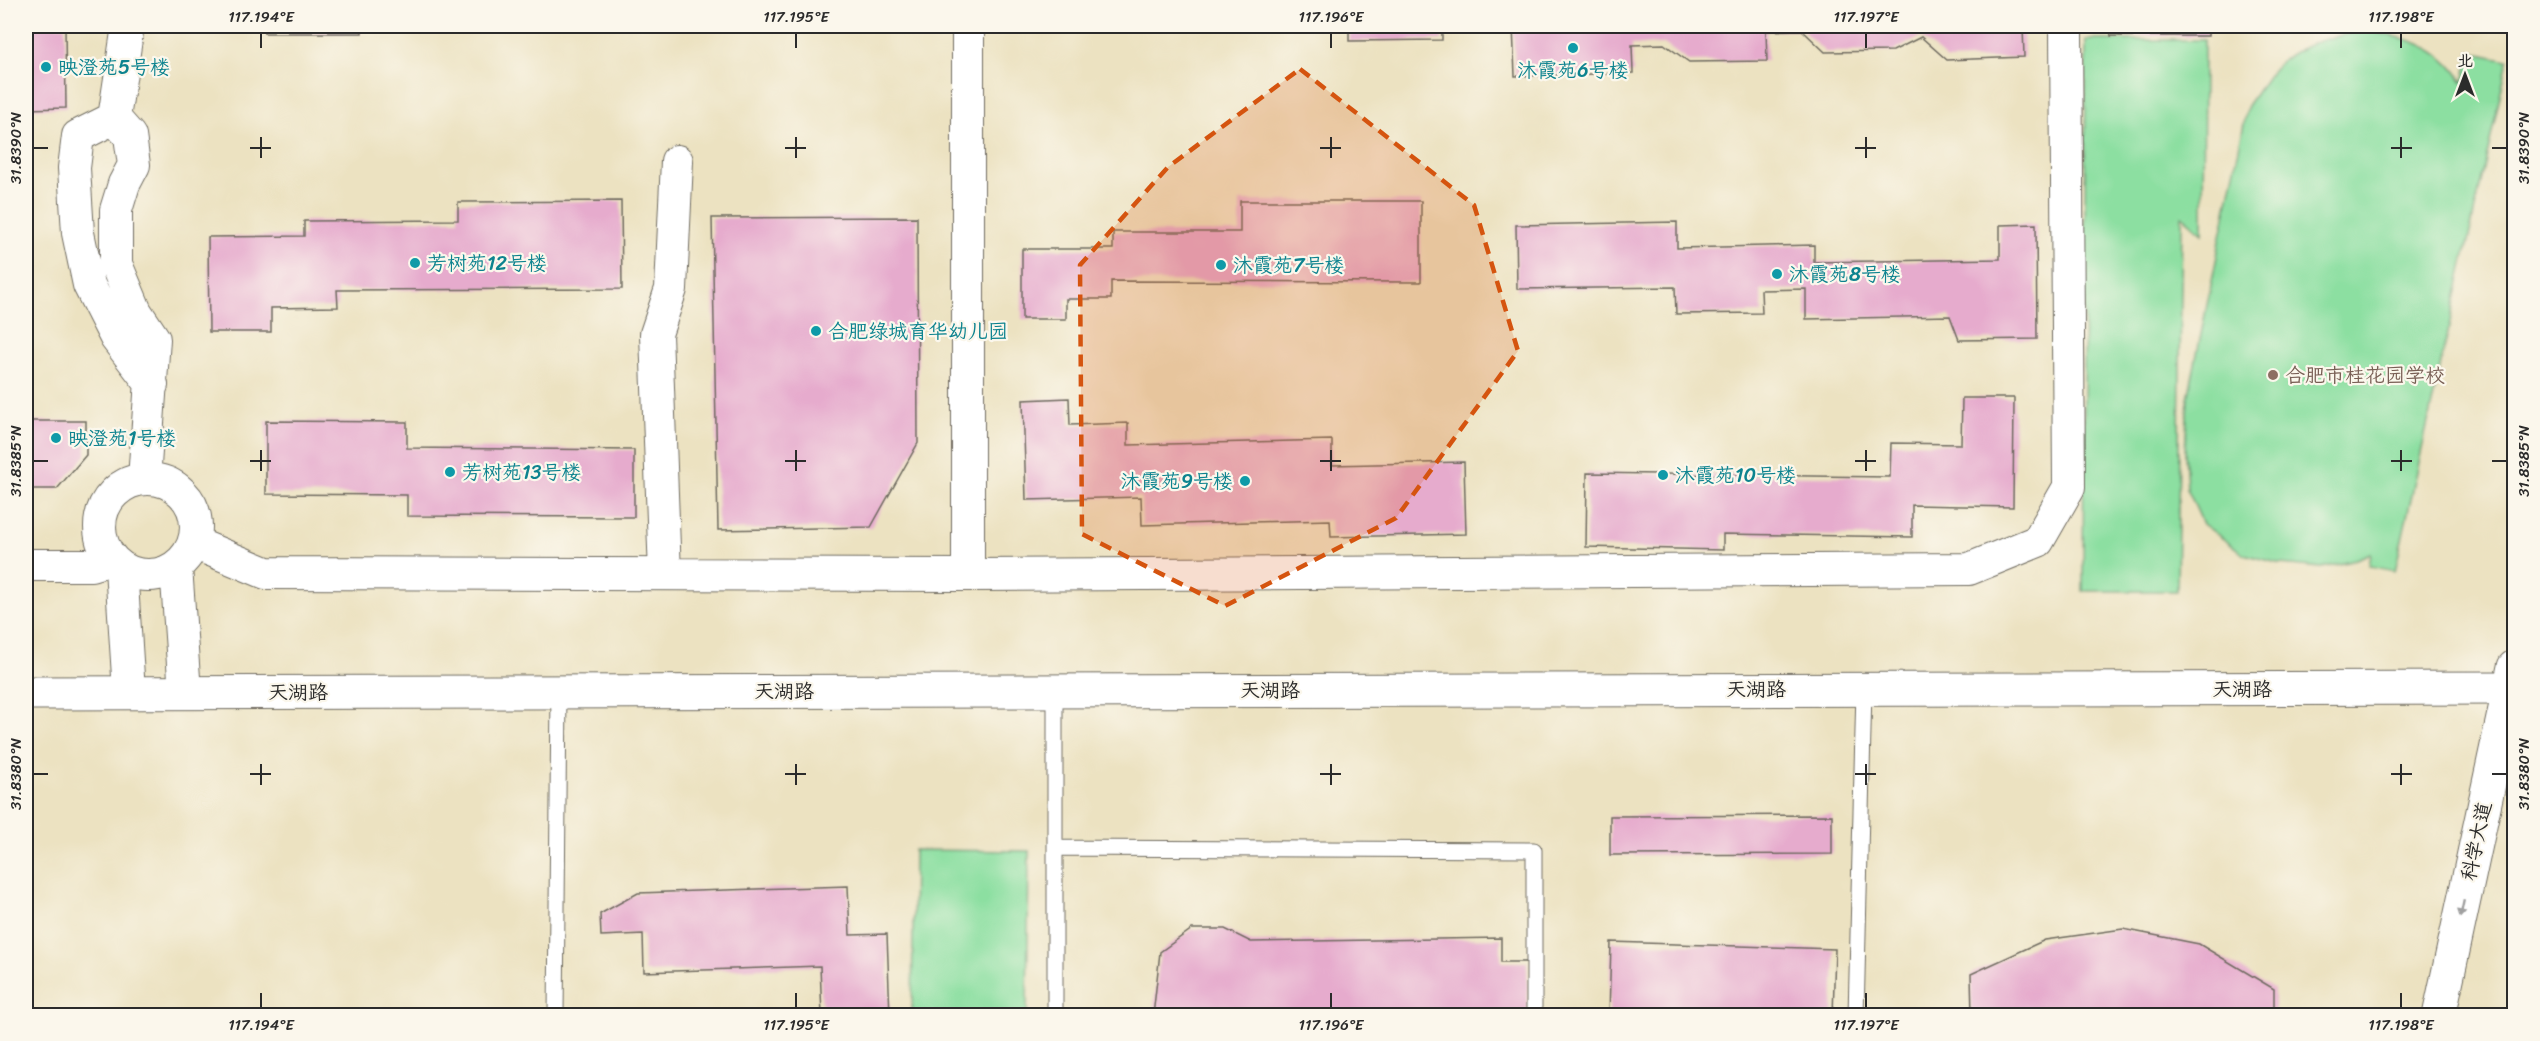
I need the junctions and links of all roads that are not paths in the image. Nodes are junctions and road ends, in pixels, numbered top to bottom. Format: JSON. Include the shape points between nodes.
{"nodes":[{"id":1,"x":128,"y":26,"type":"edge"},
{"id":2,"x":968,"y":26,"type":"edge"},
{"id":3,"x":2066,"y":26,"type":"edge"},
{"id":4,"x":114,"y":118,"type":"junction"},
{"id":5,"x":677,"y":161,"type":"dead end"},
{"id":6,"x":75,"y":176,"type":"junction"},
{"id":7,"x":124,"y":184,"type":"junction"},
{"id":8,"x":152,"y":384,"type":"junction"},
{"id":9,"x":144,"y":478,"type":"junction"},
{"id":10,"x":185,"y":555,"type":"junction"},
{"id":11,"x":116,"y":563,"type":"junction"},
{"id":12,"x":26,"y":565,"type":"edge"},
{"id":13,"x":665,"y":574,"type":"junction"},
{"id":14,"x":968,"y":575,"type":"junction"},
{"id":15,"x":2513,"y":681,"type":"edge"},
{"id":16,"x":1864,"y":689,"type":"junction"},
{"id":17,"x":1055,"y":690,"type":"junction"},
{"id":18,"x":129,"y":692,"type":"junction"},
{"id":19,"x":185,"y":692,"type":"junction"},
{"id":20,"x":559,"y":692,"type":"junction"},
{"id":21,"x":26,"y":693,"type":"edge"},
{"id":22,"x":1055,"y":848,"type":"junction"},
{"id":23,"x":556,"y":1016,"type":"edge"},
{"id":24,"x":1055,"y":1016,"type":"edge"},
{"id":25,"x":1534,"y":1016,"type":"edge"},
{"id":26,"x":1856,"y":1016,"type":"edge"},
{"id":27,"x":2439,"y":1016,"type":"edge"}],
"edges":[{"from":1,"to":4,"type":"street"},
{"from":2,"to":14,"type":"street"},
{"from":3,"to":14,"type":"street","via":[[2069,487],[2038,541],[1969,569]]},
{"from":4,"to":6,"type":"street","via":[[78,136]]},
{"from":4,"to":7,"type":"street","via":[[130,136],[134,165]]},
{"from":5,"to":13,"type":"street","via":[[671,289],[656,334]]},
{"from":6,"to":7,"type":"street","via":[[96,189]]},
{"from":6,"to":8,"type":"street","via":[[78,233],[90,285],[116,338]]},
{"from":7,"to":8,"type":"street","via":[[116,210],[116,264],[135,312],[154,339]]},
{"from":8,"to":9,"type":"street"},
{"from":9,"to":10,"type":"street","via":[[163,481],[180,490],[192,506],[196,524]]},
{"from":9,"to":11,"type":"street","via":[[112,494],[101,514],[100,537]]},
{"from":10,"to":11,"type":"street","via":[[149,576],[134,574]]},
{"from":10,"to":13,"type":"street","via":[[266,573]]},
{"from":10,"to":19,"type":"street"},
{"from":11,"to":12,"type":"street"},
{"from":11,"to":18,"type":"street"},
{"from":13,"to":14,"type":"street"},
{"from":15,"to":16,"type":"street","name":"天湖路"},
{"from":15,"to":27,"type":"street","name":"科学大道","one_way":true},
{"from":16,"to":17,"type":"street","name":"天湖路"},
{"from":16,"to":26,"type":"lane"},
{"from":17,"to":20,"type":"street","name":"天湖路"},
{"from":17,"to":22,"type":"lane"},
{"from":18,"to":19,"type":"street","name":"天湖路"},
{"from":18,"to":21,"type":"street","name":"天湖路"},
{"from":19,"to":20,"type":"street","name":"天湖路"},
{"from":20,"to":23,"type":"lane"},
{"from":22,"to":24,"type":"lane"},
{"from":22,"to":25,"type":"lane","via":[[1534,850]]}]}
